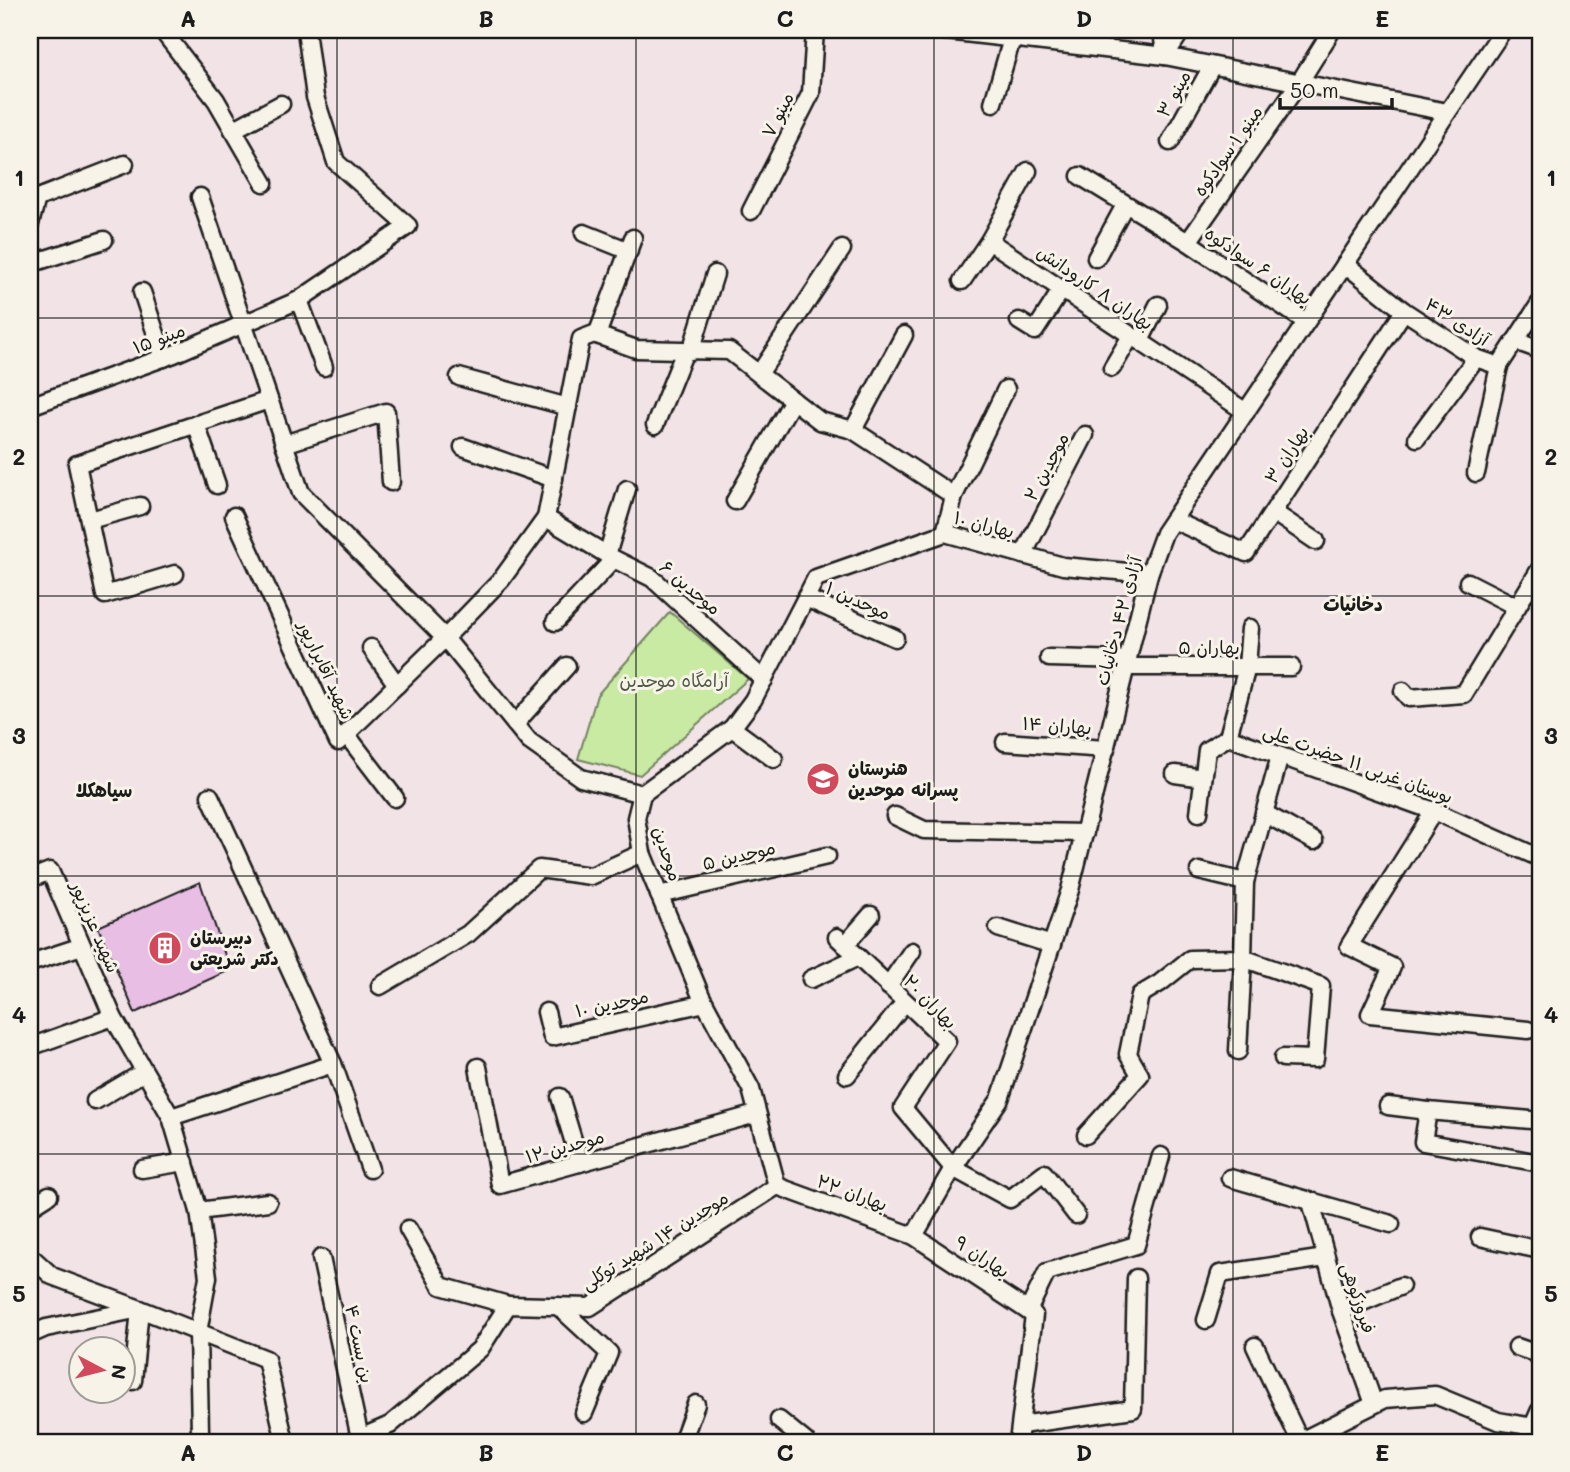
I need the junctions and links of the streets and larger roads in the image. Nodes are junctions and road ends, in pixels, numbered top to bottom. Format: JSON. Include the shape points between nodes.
{"nodes":[{"id":1,"x":162,"y":30,"type":"edge"},
{"id":2,"x":306,"y":30,"type":"edge"},
{"id":3,"x":815,"y":30,"type":"edge"},
{"id":4,"x":937,"y":30,"type":"edge"},
{"id":5,"x":1162,"y":30,"type":"edge"},
{"id":6,"x":1182,"y":30,"type":"edge"},
{"id":7,"x":1332,"y":30,"type":"edge"},
{"id":8,"x":1503,"y":30,"type":"edge"},
{"id":9,"x":1035,"y":35,"type":"edge"},
{"id":10,"x":1012,"y":38,"type":"junction"},
{"id":11,"x":1165,"y":57,"type":"junction"},
{"id":12,"x":1212,"y":66,"type":"junction"},
{"id":13,"x":1299,"y":83,"type":"junction"},
{"id":14,"x":993,"y":103,"type":"dead end"},
{"id":15,"x":281,"y":104,"type":"dead end"},
{"id":16,"x":1447,"y":112,"type":"junction"},
{"id":17,"x":233,"y":131,"type":"junction"},
{"id":18,"x":1170,"y":142,"type":"dead end"},
{"id":19,"x":125,"y":164,"type":"dead end"},
{"id":20,"x":1028,"y":171,"type":"dead end"},
{"id":21,"x":1080,"y":176,"type":"dead end"},
{"id":22,"x":264,"y":183,"type":"dead end"},
{"id":23,"x":200,"y":197,"type":"dead end"},
{"id":24,"x":33,"y":199,"type":"edge"},
{"id":25,"x":1125,"y":205,"type":"junction"},
{"id":26,"x":751,"y":211,"type":"dead end"},
{"id":27,"x":30,"y":224,"type":"edge"},
{"id":28,"x":584,"y":233,"type":"dead end"},
{"id":29,"x":104,"y":240,"type":"dead end"},
{"id":30,"x":989,"y":241,"type":"junction"},
{"id":31,"x":1188,"y":242,"type":"junction"},
{"id":32,"x":842,"y":249,"type":"dead end"},
{"id":33,"x":1096,"y":258,"type":"dead end"},
{"id":34,"x":30,"y":264,"type":"edge"},
{"id":35,"x":1345,"y":264,"type":"junction"},
{"id":36,"x":715,"y":274,"type":"dead end"},
{"id":37,"x":962,"y":281,"type":"dead end"},
{"id":38,"x":1062,"y":289,"type":"junction"},
{"id":39,"x":142,"y":292,"type":"dead end"},
{"id":40,"x":299,"y":300,"type":"junction"},
{"id":41,"x":1540,"y":303,"type":"edge"},
{"id":42,"x":1158,"y":305,"type":"dead end"},
{"id":43,"x":1404,"y":311,"type":"junction"},
{"id":44,"x":1019,"y":321,"type":"dead end"},
{"id":45,"x":1306,"y":322,"type":"junction"},
{"id":46,"x":244,"y":325,"type":"junction"},
{"id":47,"x":595,"y":334,"type":"junction"},
{"id":48,"x":904,"y":335,"type":"dead end"},
{"id":49,"x":1136,"y":338,"type":"junction"},
{"id":50,"x":1515,"y":341,"type":"junction"},
{"id":51,"x":1540,"y":350,"type":"edge"},
{"id":52,"x":688,"y":351,"type":"junction"},
{"id":53,"x":164,"y":358,"type":"junction"},
{"id":54,"x":1476,"y":358,"type":"junction"},
{"id":55,"x":1499,"y":366,"type":"junction"},
{"id":56,"x":324,"y":367,"type":"dead end"},
{"id":57,"x":1112,"y":368,"type":"dead end"},
{"id":58,"x":759,"y":374,"type":"junction"},
{"id":59,"x":459,"y":377,"type":"dead end"},
{"id":60,"x":1006,"y":389,"type":"dead end"},
{"id":61,"x":270,"y":400,"type":"junction"},
{"id":62,"x":793,"y":400,"type":"junction"},
{"id":63,"x":30,"y":406,"type":"edge"},
{"id":64,"x":568,"y":407,"type":"junction"},
{"id":65,"x":1246,"y":412,"type":"junction"},
{"id":66,"x":196,"y":424,"type":"junction"},
{"id":67,"x":655,"y":425,"type":"dead end"},
{"id":68,"x":853,"y":430,"type":"junction"},
{"id":69,"x":1085,"y":435,"type":"dead end"},
{"id":70,"x":1418,"y":438,"type":"dead end"},
{"id":71,"x":284,"y":444,"type":"junction"},
{"id":72,"x":463,"y":447,"type":"dead end"},
{"id":73,"x":1476,"y":473,"type":"dead end"},
{"id":74,"x":554,"y":479,"type":"junction"},
{"id":75,"x":391,"y":482,"type":"dead end"},
{"id":76,"x":217,"y":485,"type":"dead end"},
{"id":77,"x":627,"y":489,"type":"dead end"},
{"id":78,"x":954,"y":496,"type":"junction"},
{"id":79,"x":735,"y":501,"type":"dead end"},
{"id":80,"x":140,"y":506,"type":"dead end"},
{"id":81,"x":1273,"y":512,"type":"junction"},
{"id":82,"x":234,"y":516,"type":"dead end"},
{"id":83,"x":546,"y":518,"type":"junction"},
{"id":84,"x":90,"y":520,"type":"junction"},
{"id":85,"x":1174,"y":520,"type":"junction"},
{"id":86,"x":946,"y":533,"type":"junction"},
{"id":87,"x":1317,"y":541,"type":"dead end"},
{"id":88,"x":1023,"y":555,"type":"junction"},
{"id":89,"x":611,"y":557,"type":"junction"},
{"id":90,"x":1540,"y":569,"type":"edge"},
{"id":91,"x":176,"y":574,"type":"dead end"},
{"id":92,"x":1149,"y":574,"type":"junction"},
{"id":93,"x":1468,"y":582,"type":"dead end"},
{"id":94,"x":806,"y":598,"type":"junction"},
{"id":95,"x":1517,"y":607,"type":"junction"},
{"id":96,"x":555,"y":622,"type":"dead end"},
{"id":97,"x":1250,"y":628,"type":"dead end"},
{"id":98,"x":445,"y":638,"type":"junction"},
{"id":99,"x":895,"y":638,"type":"dead end"},
{"id":100,"x":371,"y":648,"type":"dead end"},
{"id":101,"x":1049,"y":658,"type":"dead end"},
{"id":102,"x":1128,"y":663,"type":"junction"},
{"id":103,"x":567,"y":666,"type":"dead end"},
{"id":104,"x":1247,"y":667,"type":"junction"},
{"id":105,"x":1291,"y":667,"type":"dead end"},
{"id":106,"x":764,"y":680,"type":"junction"},
{"id":107,"x":397,"y":684,"type":"junction"},
{"id":108,"x":1403,"y":691,"type":"dead end"},
{"id":109,"x":515,"y":724,"type":"junction"},
{"id":110,"x":733,"y":728,"type":"junction"},
{"id":111,"x":346,"y":734,"type":"junction"},
{"id":112,"x":1228,"y":737,"type":"junction"},
{"id":113,"x":1006,"y":742,"type":"dead end"},
{"id":114,"x":1106,"y":749,"type":"junction"},
{"id":115,"x":1280,"y":755,"type":"junction"},
{"id":116,"x":774,"y":759,"type":"dead end"},
{"id":117,"x":1175,"y":774,"type":"dead end"},
{"id":118,"x":1203,"y":778,"type":"junction"},
{"id":119,"x":642,"y":794,"type":"junction"},
{"id":120,"x":210,"y":796,"type":"dead end"},
{"id":121,"x":395,"y":798,"type":"dead end"},
{"id":122,"x":1434,"y":811,"type":"junction"},
{"id":123,"x":1199,"y":813,"type":"dead end"},
{"id":124,"x":1264,"y":813,"type":"junction"},
{"id":125,"x":895,"y":816,"type":"dead end"},
{"id":126,"x":1085,"y":833,"type":"junction"},
{"id":127,"x":1314,"y":841,"type":"dead end"},
{"id":128,"x":642,"y":853,"type":"junction"},
{"id":129,"x":827,"y":856,"type":"dead end"},
{"id":130,"x":1540,"y":858,"type":"edge"},
{"id":131,"x":1199,"y":871,"type":"dead end"},
{"id":132,"x":30,"y":879,"type":"edge"},
{"id":133,"x":1245,"y":882,"type":"junction"},
{"id":134,"x":659,"y":895,"type":"junction"},
{"id":135,"x":871,"y":915,"type":"dead end"},
{"id":136,"x":998,"y":928,"type":"dead end"},
{"id":137,"x":1052,"y":945,"type":"junction"},
{"id":138,"x":82,"y":946,"type":"junction"},
{"id":139,"x":912,"y":951,"type":"dead end"},
{"id":140,"x":858,"y":957,"type":"junction"},
{"id":141,"x":1242,"y":958,"type":"junction"},
{"id":142,"x":30,"y":963,"type":"edge"},
{"id":143,"x":811,"y":979,"type":"dead end"},
{"id":144,"x":380,"y":986,"type":"dead end"},
{"id":145,"x":888,"y":986,"type":"junction"},
{"id":146,"x":905,"y":1002,"type":"junction"},
{"id":147,"x":705,"y":1003,"type":"junction"},
{"id":148,"x":546,"y":1012,"type":"dead end"},
{"id":149,"x":113,"y":1017,"type":"junction"},
{"id":150,"x":1528,"y":1030,"type":"dead end"},
{"id":151,"x":30,"y":1047,"type":"edge"},
{"id":152,"x":1238,"y":1051,"type":"dead end"},
{"id":153,"x":1283,"y":1058,"type":"dead end"},
{"id":154,"x":333,"y":1064,"type":"junction"},
{"id":155,"x":478,"y":1067,"type":"dead end"},
{"id":156,"x":144,"y":1072,"type":"junction"},
{"id":157,"x":847,"y":1075,"type":"dead end"},
{"id":158,"x":560,"y":1097,"type":"dead end"},
{"id":159,"x":95,"y":1101,"type":"dead end"},
{"id":160,"x":1388,"y":1106,"type":"dead end"},
{"id":161,"x":1428,"y":1111,"type":"junction"},
{"id":162,"x":756,"y":1114,"type":"junction"},
{"id":163,"x":171,"y":1117,"type":"junction"},
{"id":164,"x":1531,"y":1120,"type":"dead end"},
{"id":165,"x":1086,"y":1135,"type":"dead end"},
{"id":166,"x":1161,"y":1156,"type":"dead end"},
{"id":167,"x":185,"y":1162,"type":"junction"},
{"id":168,"x":580,"y":1163,"type":"junction"},
{"id":169,"x":1540,"y":1163,"type":"edge"},
{"id":170,"x":953,"y":1168,"type":"junction"},
{"id":171,"x":370,"y":1169,"type":"dead end"},
{"id":172,"x":142,"y":1170,"type":"dead end"},
{"id":173,"x":1230,"y":1178,"type":"dead end"},
{"id":174,"x":777,"y":1186,"type":"junction"},
{"id":175,"x":49,"y":1195,"type":"dead end"},
{"id":176,"x":268,"y":1202,"type":"dead end"},
{"id":177,"x":1311,"y":1202,"type":"junction"},
{"id":178,"x":30,"y":1207,"type":"edge"},
{"id":179,"x":199,"y":1211,"type":"junction"},
{"id":180,"x":1076,"y":1215,"type":"dead end"},
{"id":181,"x":1391,"y":1224,"type":"dead end"},
{"id":182,"x":408,"y":1229,"type":"dead end"},
{"id":183,"x":914,"y":1236,"type":"junction"},
{"id":184,"x":1480,"y":1237,"type":"dead end"},
{"id":185,"x":1540,"y":1250,"type":"edge"},
{"id":186,"x":30,"y":1256,"type":"edge"},
{"id":187,"x":321,"y":1258,"type":"dead end"},
{"id":188,"x":1325,"y":1258,"type":"junction"},
{"id":189,"x":1136,"y":1278,"type":"dead end"},
{"id":190,"x":1401,"y":1286,"type":"dead end"},
{"id":191,"x":508,"y":1305,"type":"junction"},
{"id":192,"x":558,"y":1306,"type":"junction"},
{"id":193,"x":140,"y":1309,"type":"junction"},
{"id":194,"x":1028,"y":1311,"type":"junction"},
{"id":195,"x":1341,"y":1311,"type":"junction"},
{"id":196,"x":1206,"y":1320,"type":"dead end"},
{"id":197,"x":198,"y":1332,"type":"junction"},
{"id":198,"x":30,"y":1335,"type":"edge"},
{"id":199,"x":1255,"y":1346,"type":"dead end"},
{"id":200,"x":1517,"y":1347,"type":"dead end"},
{"id":201,"x":136,"y":1350,"type":"edge"},
{"id":202,"x":1540,"y":1355,"type":"edge"},
{"id":203,"x":696,"y":1404,"type":"dead end"},
{"id":204,"x":1374,"y":1404,"type":"junction"},
{"id":205,"x":1540,"y":1410,"type":"edge"},
{"id":206,"x":584,"y":1413,"type":"dead end"},
{"id":207,"x":779,"y":1420,"type":"dead end"},
{"id":208,"x":1021,"y":1425,"type":"junction"},
{"id":209,"x":1533,"y":1433,"type":"edge"},
{"id":210,"x":358,"y":1441,"type":"edge"},
{"id":211,"x":194,"y":1442,"type":"edge"},
{"id":212,"x":285,"y":1442,"type":"edge"},
{"id":213,"x":682,"y":1442,"type":"edge"},
{"id":214,"x":806,"y":1442,"type":"edge"},
{"id":215,"x":1018,"y":1442,"type":"edge"},
{"id":216,"x":1300,"y":1442,"type":"edge"}],
"edges":[{"from":1,"to":17,"type":"street","via":[[216,100]]},
{"from":2,"to":40,"type":"street","name":"مینو ۱۵","via":[[315,96],[336,162],[408,226]]},
{"from":3,"to":26,"type":"street","name":"مینو ۷","via":[[811,93]]},
{"from":4,"to":10,"type":"street"},
{"from":5,"to":11,"type":"street"},
{"from":6,"to":11,"type":"street"},
{"from":7,"to":13,"type":"street","name":"مینو ۱ سوادکوه"},
{"from":8,"to":16,"type":"street","name":"آزادی ۴۲ دخانیات"},
{"from":9,"to":10,"type":"street"},
{"from":9,"to":11,"type":"street"},
{"from":10,"to":14,"type":"street"},
{"from":11,"to":12,"type":"street"},
{"from":12,"to":13,"type":"street"},
{"from":12,"to":18,"type":"street","name":"مینو ۳"},
{"from":13,"to":16,"type":"street"},
{"from":13,"to":31,"type":"street","name":"مینو ۱ سوادکوه"},
{"from":15,"to":17,"type":"street"},
{"from":16,"to":35,"type":"street","name":"آزادی ۴۲ دخانیات"},
{"from":17,"to":22,"type":"street"},
{"from":19,"to":24,"type":"street"},
{"from":20,"to":30,"type":"street"},
{"from":21,"to":25,"type":"street","name":"بهاران ۶ سوادکوه"},
{"from":23,"to":46,"type":"street"},
{"from":24,"to":27,"type":"street"},
{"from":25,"to":31,"type":"street","name":"بهاران ۶ سوادکوه"},
{"from":25,"to":33,"type":"street"},
{"from":28,"to":47,"type":"street","via":[[631,244]]},
{"from":29,"to":34,"type":"street"},
{"from":30,"to":37,"type":"street"},
{"from":30,"to":38,"type":"street","name":"بهاران ۸ کارودانش"},
{"from":31,"to":45,"type":"street","name":"بهاران ۶ سوادکوه"},
{"from":32,"to":58,"type":"street"},
{"from":35,"to":43,"type":"street","name":"آزادی ۴۳"},
{"from":35,"to":45,"type":"street","name":"آزادی ۴۲ دخانیات"},
{"from":36,"to":52,"type":"street"},
{"from":38,"to":44,"type":"street","via":[[1035,331]]},
{"from":38,"to":49,"type":"street","name":"بهاران ۸ کارودانش"},
{"from":39,"to":53,"type":"street"},
{"from":40,"to":46,"type":"street","name":"مینو ۱۵"},
{"from":40,"to":56,"type":"street"},
{"from":41,"to":50,"type":"street","name":"آزادی ۴۳"},
{"from":42,"to":49,"type":"street"},
{"from":43,"to":54,"type":"street","name":"آزادی ۴۳"},
{"from":43,"to":81,"type":"street","name":"بهاران ۳"},
{"from":45,"to":65,"type":"street","name":"آزادی ۴۲ دخانیات"},
{"from":46,"to":53,"type":"street","name":"مینو ۱۵"},
{"from":46,"to":61,"type":"street"},
{"from":47,"to":52,"type":"street","via":[[636,348]]},
{"from":47,"to":64,"type":"street","via":[[581,338]]},
{"from":48,"to":68,"type":"street"},
{"from":49,"to":57,"type":"street"},
{"from":49,"to":65,"type":"street","name":"بهاران ۸ کارودانش"},
{"from":50,"to":51,"type":"street"},
{"from":50,"to":55,"type":"street","name":"آزادی ۴۳"},
{"from":52,"to":58,"type":"street","via":[[729,351]]},
{"from":52,"to":67,"type":"street"},
{"from":53,"to":63,"type":"street","name":"مینو ۱۵"},
{"from":54,"to":55,"type":"street","name":"آزادی ۴۳"},
{"from":54,"to":70,"type":"street"},
{"from":55,"to":73,"type":"street"},
{"from":58,"to":62,"type":"street"},
{"from":59,"to":64,"type":"street"},
{"from":60,"to":78,"type":"street"},
{"from":61,"to":66,"type":"street"},
{"from":61,"to":71,"type":"street"},
{"from":62,"to":68,"type":"street","via":[[820,421]]},
{"from":62,"to":79,"type":"street"},
{"from":64,"to":74,"type":"street"},
{"from":65,"to":85,"type":"street","name":"آزادی ۴۲ دخانیات"},
{"from":66,"to":76,"type":"street"},
{"from":66,"to":84,"type":"street","via":[[78,464]]},
{"from":68,"to":78,"type":"street"},
{"from":69,"to":88,"type":"street","name":"موحدین ۲"},
{"from":71,"to":75,"type":"street","via":[[386,412]]},
{"from":71,"to":98,"type":"street","via":[[301,493]]},
{"from":72,"to":74,"type":"street"},
{"from":74,"to":83,"type":"street"},
{"from":77,"to":89,"type":"street"},
{"from":78,"to":86,"type":"street"},
{"from":80,"to":84,"type":"street"},
{"from":81,"to":85,"type":"street","name":"بهاران ۳","via":[[1246,553]]},
{"from":81,"to":87,"type":"street"},
{"from":82,"to":111,"type":"street","name":"شهید آقابرارپور","via":[[338,742]]},
{"from":83,"to":89,"type":"street","name":"موحدین ۶"},
{"from":83,"to":98,"type":"street","name":"شهید آقابرارپور","via":[[501,580]]},
{"from":84,"to":91,"type":"street","via":[[106,595]]},
{"from":85,"to":92,"type":"street","name":"آزادی ۴۲ دخانیات","via":[[1164,533]]},
{"from":86,"to":88,"type":"street","name":"بهاران ۱۰"},
{"from":86,"to":94,"type":"street","name":"بهاران ۱۰","via":[[816,578]]},
{"from":88,"to":92,"type":"street","name":"بهاران ۱۰","via":[[1063,566]]},
{"from":89,"to":96,"type":"street"},
{"from":89,"to":106,"type":"street","name":"موحدین ۶","via":[[652,578]]},
{"from":90,"to":95,"type":"street"},
{"from":92,"to":102,"type":"street","name":"آزادی ۴۲ دخانیات"},
{"from":93,"to":95,"type":"street"},
{"from":94,"to":99,"type":"street","name":"موحدین ۱"},
{"from":94,"to":106,"type":"street"},
{"from":95,"to":108,"type":"street","via":[[1464,694],[1409,698]]},
{"from":97,"to":104,"type":"street"},
{"from":98,"to":107,"type":"street","name":"شهید آقابرارپور"},
{"from":98,"to":109,"type":"street"},
{"from":100,"to":107,"type":"street"},
{"from":101,"to":102,"type":"street","name":"بهاران ۵"},
{"from":102,"to":104,"type":"street","name":"بهاران ۵"},
{"from":102,"to":114,"type":"street","name":"آزادی ۴۲ دخانیات"},
{"from":103,"to":109,"type":"street"},
{"from":104,"to":105,"type":"street","name":"بهاران ۵"},
{"from":104,"to":112,"type":"street"},
{"from":106,"to":110,"type":"street"},
{"from":107,"to":111,"type":"street","name":"شهید آقابرارپور"},
{"from":109,"to":119,"type":"street","via":[[529,741],[581,778]]},
{"from":110,"to":116,"type":"street"},
{"from":110,"to":119,"type":"street"},
{"from":111,"to":121,"type":"street"},
{"from":112,"to":115,"type":"street","name":"بوستان غربی ۱۱ حضرت علی"},
{"from":112,"to":118,"type":"street","via":[[1207,750]]},
{"from":113,"to":114,"type":"street","name":"بهاران ۱۴"},
{"from":114,"to":126,"type":"street","name":"آزادی ۴۲ دخانیات"},
{"from":115,"to":122,"type":"street","name":"بوستان غربی ۱۱ حضرت علی"},
{"from":115,"to":124,"type":"street"},
{"from":117,"to":118,"type":"street"},
{"from":118,"to":123,"type":"street"},
{"from":119,"to":128,"type":"street","name":"موحدین","via":[[636,818]]},
{"from":120,"to":154,"type":"street"},
{"from":122,"to":130,"type":"street","name":"بوستان غربی ۱۱ حضرت علی"},
{"from":122,"to":150,"type":"street","via":[[1349,946],[1392,967],[1370,1014]]},
{"from":124,"to":127,"type":"street"},
{"from":124,"to":133,"type":"street"},
{"from":125,"to":126,"type":"street","via":[[924,830]]},
{"from":126,"to":137,"type":"street","name":"آزادی ۴۲ دخانیات"},
{"from":128,"to":134,"type":"street","name":"موحدین"},
{"from":128,"to":144,"type":"street","via":[[591,876],[539,869],[468,934]]},
{"from":129,"to":134,"type":"street","name":"موحدین ۵"},
{"from":131,"to":133,"type":"street"},
{"from":132,"to":138,"type":"street","name":"شهید عزیزپور","via":[[50,871]]},
{"from":133,"to":141,"type":"street"},
{"from":134,"to":147,"type":"street","name":"موحدین"},
{"from":135,"to":140,"type":"street","name":"بهاران ۲۰","via":[[841,941]]},
{"from":136,"to":137,"type":"street"},
{"from":137,"to":170,"type":"street","name":"آزادی ۴۲ دخانیات","via":[[1000,1099]]},
{"from":138,"to":142,"type":"street"},
{"from":138,"to":149,"type":"street","name":"شهید عزیزپور"},
{"from":139,"to":145,"type":"street"},
{"from":140,"to":143,"type":"street"},
{"from":140,"to":145,"type":"street","name":"بهاران ۲۰"},
{"from":141,"to":152,"type":"street"},
{"from":141,"to":153,"type":"street","via":[[1321,986],[1315,1059]]},
{"from":141,"to":165,"type":"street","via":[[1190,959],[1140,995],[1128,1054],[1140,1075]]},
{"from":145,"to":146,"type":"street","name":"بهاران ۲۰"},
{"from":146,"to":157,"type":"street"},
{"from":146,"to":170,"type":"street","name":"بهاران ۲۰","via":[[947,1041],[903,1108]]},
{"from":147,"to":148,"type":"street","name":"موحدین ۱۰","via":[[552,1037]]},
{"from":147,"to":162,"type":"street","name":"موحدین","via":[[751,1089]]},
{"from":149,"to":151,"type":"street"},
{"from":149,"to":156,"type":"street","name":"شهید عزیزپور"},
{"from":154,"to":163,"type":"street"},
{"from":154,"to":171,"type":"street"},
{"from":155,"to":168,"type":"street","name":"موحدین ۱۲","via":[[500,1185]]},
{"from":156,"to":159,"type":"street"},
{"from":156,"to":163,"type":"street","name":"شهید عزیزپور"},
{"from":158,"to":168,"type":"street"},
{"from":160,"to":161,"type":"street"},
{"from":161,"to":164,"type":"street"},
{"from":161,"to":169,"type":"street","via":[[1423,1142]]},
{"from":162,"to":168,"type":"street","name":"موحدین ۱۲"},
{"from":162,"to":174,"type":"street","name":"موحدین"},
{"from":163,"to":167,"type":"street","name":"شهید عزیزپور"},
{"from":166,"to":194,"type":"street","via":[[1136,1245],[1047,1272]]},
{"from":167,"to":172,"type":"street"},
{"from":167,"to":179,"type":"street","name":"شهید عزیزپور"},
{"from":170,"to":180,"type":"street","via":[[1010,1199],[1044,1173]]},
{"from":170,"to":183,"type":"street","name":"آزادی ۴۲ دخانیات"},
{"from":173,"to":177,"type":"street"},
{"from":174,"to":183,"type":"street","name":"بهاران ۲۲"},
{"from":174,"to":192,"type":"street","name":"موحدین ۱۴ شهید توکلی","via":[[590,1307]]},
{"from":175,"to":178,"type":"street"},
{"from":176,"to":179,"type":"street"},
{"from":177,"to":181,"type":"street"},
{"from":177,"to":188,"type":"street","name":"فیروزکوهی"},
{"from":179,"to":197,"type":"street","name":"شهید عزیزپور","via":[[208,1277]]},
{"from":182,"to":191,"type":"street","name":"موحدین ۱۴ شهید توکلی","via":[[441,1286]]},
{"from":183,"to":194,"type":"street","name":"بهاران ۹"},
{"from":184,"to":185,"type":"street"},
{"from":186,"to":193,"type":"street","via":[[52,1276]]},
{"from":187,"to":210,"type":"street","name":"بن بست ۴"},
{"from":188,"to":195,"type":"street","name":"فیروزکوهی"},
{"from":188,"to":196,"type":"street","via":[[1220,1274]]},
{"from":189,"to":208,"type":"street","via":[[1133,1409]]},
{"from":190,"to":195,"type":"street"},
{"from":191,"to":192,"type":"street","name":"موحدین ۱۴ شهید توکلی"},
{"from":191,"to":210,"type":"street","via":[[480,1349],[390,1425]]},
{"from":192,"to":206,"type":"street","via":[[609,1353]]},
{"from":193,"to":197,"type":"street"},
{"from":193,"to":198,"type":"street"},
{"from":193,"to":201,"type":"street"},
{"from":194,"to":208,"type":"street","via":[[1034,1315]]},
{"from":195,"to":204,"type":"street","name":"فیروزکوهی"},
{"from":197,"to":211,"type":"street","name":"شهید عزیزپور","via":[[200,1432]]},
{"from":197,"to":212,"type":"street","via":[[266,1359]]},
{"from":199,"to":216,"type":"street"},
{"from":200,"to":202,"type":"street"},
{"from":203,"to":213,"type":"street"},
{"from":204,"to":209,"type":"street","via":[[1435,1395]]},
{"from":204,"to":216,"type":"street"},
{"from":205,"to":209,"type":"street"},
{"from":207,"to":214,"type":"street"},
{"from":208,"to":215,"type":"street"}]}
